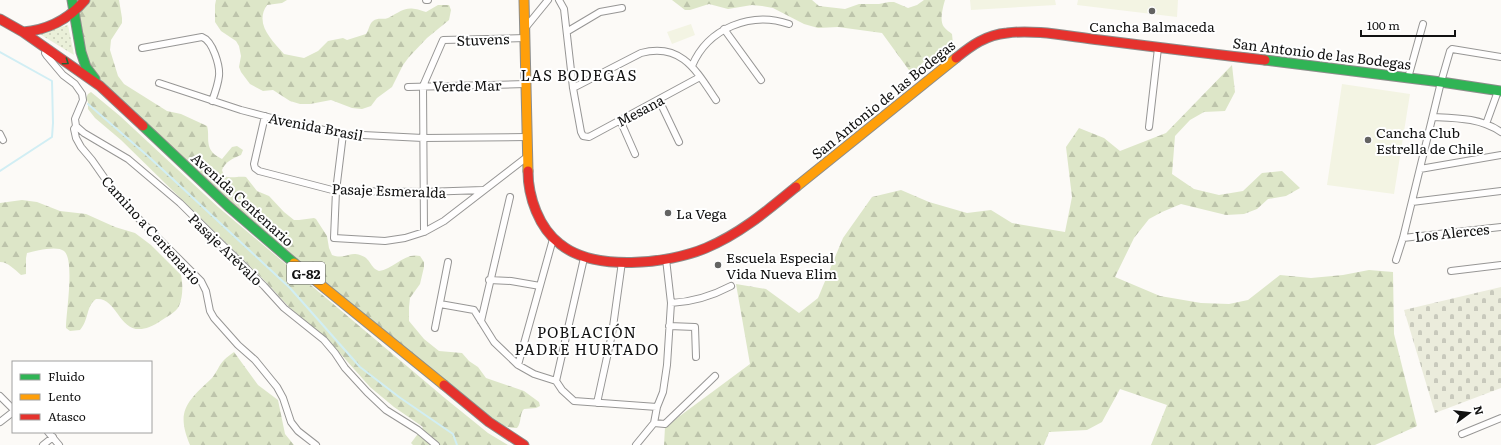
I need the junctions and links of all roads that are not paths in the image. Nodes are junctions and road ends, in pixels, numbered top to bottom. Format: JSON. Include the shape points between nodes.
{"nodes":[{"id":1,"x":72,"y":0,"type":"edge"},
{"id":2,"x":84,"y":0,"type":"edge"},
{"id":3,"x":524,"y":0,"type":"edge"},
{"id":4,"x":548,"y":0,"type":"edge"},
{"id":5,"x":559,"y":0,"type":"edge"},
{"id":6,"x":622,"y":8,"type":"dead end"},
{"id":7,"x":73,"y":11,"type":"junction"},
{"id":8,"x":0,"y":19,"type":"edge"},
{"id":9,"x":789,"y":24,"type":"dead end"},
{"id":10,"x":1423,"y":24,"type":"dead end"},
{"id":11,"x":526,"y":27,"type":"junction"},
{"id":12,"x":724,"y":29,"type":"junction"},
{"id":13,"x":568,"y":31,"type":"junction"},
{"id":14,"x":23,"y":32,"type":"junction"},
{"id":15,"x":526,"y":38,"type":"junction"},
{"id":16,"x":142,"y":48,"type":"dead end"},
{"id":17,"x":1158,"y":48,"type":"junction"},
{"id":18,"x":47,"y":49,"type":"junction"},
{"id":19,"x":1501,"y":57,"type":"edge"},
{"id":20,"x":692,"y":66,"type":"junction"},
{"id":21,"x":700,"y":77,"type":"junction"},
{"id":22,"x":1408,"y":78,"type":"junction"},
{"id":23,"x":761,"y":80,"type":"dead end"},
{"id":24,"x":1441,"y":82,"type":"junction"},
{"id":25,"x":159,"y":83,"type":"dead end"},
{"id":26,"x":526,"y":84,"type":"junction"},
{"id":27,"x":100,"y":86,"type":"junction"},
{"id":28,"x":422,"y":86,"type":"junction"},
{"id":29,"x":408,"y":87,"type":"dead end"},
{"id":30,"x":573,"y":88,"type":"junction"},
{"id":31,"x":1500,"y":91,"type":"edge"},
{"id":32,"x":659,"y":100,"type":"junction"},
{"id":33,"x":716,"y":100,"type":"dead end"},
{"id":34,"x":212,"y":101,"type":"junction"},
{"id":35,"x":265,"y":116,"type":"junction"},
{"id":36,"x":1433,"y":117,"type":"junction"},
{"id":37,"x":620,"y":120,"type":"junction"},
{"id":38,"x":1486,"y":124,"type":"junction"},
{"id":39,"x":76,"y":126,"type":"junction"},
{"id":40,"x":1148,"y":127,"type":"dead end"},
{"id":41,"x":1501,"y":132,"type":"edge"},
{"id":42,"x":343,"y":134,"type":"junction"},
{"id":43,"x":527,"y":137,"type":"junction"},
{"id":44,"x":423,"y":138,"type":"junction"},
{"id":45,"x":679,"y":142,"type":"dead end"},
{"id":46,"x":635,"y":154,"type":"dead end"},
{"id":47,"x":1501,"y":155,"type":"edge"},
{"id":48,"x":527,"y":157,"type":"junction"},
{"id":49,"x":1420,"y":169,"type":"junction"},
{"id":50,"x":483,"y":190,"type":"junction"},
{"id":51,"x":336,"y":191,"type":"junction"},
{"id":52,"x":1501,"y":191,"type":"edge"},
{"id":53,"x":424,"y":192,"type":"junction"},
{"id":54,"x":510,"y":197,"type":"dead end"},
{"id":55,"x":1412,"y":202,"type":"junction"},
{"id":56,"x":1501,"y":227,"type":"edge"},
{"id":57,"x":424,"y":232,"type":"junction"},
{"id":58,"x":1403,"y":238,"type":"junction"},
{"id":59,"x":553,"y":240,"type":"junction"},
{"id":60,"x":584,"y":258,"type":"junction"},
{"id":61,"x":666,"y":259,"type":"junction"},
{"id":62,"x":1396,"y":260,"type":"dead end"},
{"id":63,"x":448,"y":262,"type":"dead end"},
{"id":64,"x":622,"y":262,"type":"junction"},
{"id":65,"x":1501,"y":265,"type":"edge"},
{"id":66,"x":1451,"y":271,"type":"dead end"},
{"id":67,"x":489,"y":280,"type":"junction"},
{"id":68,"x":540,"y":286,"type":"junction"},
{"id":69,"x":731,"y":286,"type":"dead end"},
{"id":70,"x":671,"y":303,"type":"junction"},
{"id":71,"x":440,"y":304,"type":"junction"},
{"id":72,"x":481,"y":321,"type":"junction"},
{"id":73,"x":669,"y":326,"type":"junction"},
{"id":74,"x":435,"y":328,"type":"dead end"},
{"id":75,"x":696,"y":357,"type":"dead end"},
{"id":76,"x":518,"y":365,"type":"junction"},
{"id":77,"x":715,"y":376,"type":"dead end"},
{"id":78,"x":556,"y":382,"type":"junction"},
{"id":79,"x":0,"y":396,"type":"edge"},
{"id":80,"x":597,"y":403,"type":"junction"},
{"id":81,"x":657,"y":407,"type":"junction"},
{"id":82,"x":12,"y":408,"type":"edge"},
{"id":83,"x":12,"y":413,"type":"edge"},
{"id":84,"x":1501,"y":418,"type":"edge"},
{"id":85,"x":0,"y":422,"type":"edge"},
{"id":86,"x":654,"y":423,"type":"junction"},
{"id":87,"x":1462,"y":434,"type":"dead end"},
{"id":88,"x":51,"y":435,"type":"edge"},
{"id":89,"x":43,"y":445,"type":"edge"},
{"id":90,"x":59,"y":445,"type":"edge"},
{"id":91,"x":316,"y":445,"type":"edge"},
{"id":92,"x":436,"y":445,"type":"edge"},
{"id":93,"x":524,"y":445,"type":"edge"},
{"id":94,"x":636,"y":445,"type":"edge"}],
"edges":[{"from":1,"to":7,"type":"street"},
{"from":2,"to":7,"type":"street"},
{"from":3,"to":11,"type":"street","name":"San Antonio de las Bodegas"},
{"from":4,"to":11,"type":"street"},
{"from":5,"to":13,"type":"street","via":[[564,9]]},
{"from":6,"to":13,"type":"street","via":[[600,12]]},
{"from":7,"to":14,"type":"street","via":[[50,27]]},
{"from":7,"to":27,"type":"street","via":[[83,60]]},
{"from":8,"to":14,"type":"street","name":"Avenida Centenario"},
{"from":9,"to":12,"type":"street","via":[[769,19],[753,19]]},
{"from":10,"to":22,"type":"street"},
{"from":11,"to":15,"type":"street","name":"San Antonio de las Bodegas"},
{"from":12,"to":20,"type":"street","via":[[706,44]]},
{"from":12,"to":23,"type":"street"},
{"from":13,"to":30,"type":"street"},
{"from":14,"to":18,"type":"street","name":"Avenida Centenario"},
{"from":15,"to":26,"type":"street","name":"San Antonio de las Bodegas"},
{"from":15,"to":28,"type":"street","name":"Stuvens","via":[[443,40]]},
{"from":16,"to":34,"type":"street","via":[[202,37],[206,39],[216,56],[219,71]]},
{"from":17,"to":22,"type":"street","name":"San Antonio de las Bodegas"},
{"from":17,"to":40,"type":"street"},
{"from":17,"to":61,"type":"street","name":"San Antonio de las Bodegas","via":[[1018,31],[998,33],[985,38],[972,45],[749,224],[705,249]]},
{"from":18,"to":27,"type":"street","name":"Avenida Centenario","one_way":true},
{"from":18,"to":39,"type":"street","via":[[47,56],[63,75],[75,84],[83,96],[75,119]]},
{"from":19,"to":24,"type":"street","via":[[1451,49]]},
{"from":20,"to":21,"type":"street"},
{"from":20,"to":30,"type":"street","via":[[669,53],[641,53]]},
{"from":21,"to":32,"type":"street","name":"Mesana"},
{"from":21,"to":33,"type":"street"},
{"from":22,"to":24,"type":"street","name":"San Antonio de las Bodegas"},
{"from":24,"to":31,"type":"street","name":"San Antonio de las Bodegas"},
{"from":24,"to":36,"type":"street"},
{"from":25,"to":34,"type":"street","name":"Avenida Brasil"},
{"from":26,"to":28,"type":"street","name":"Verde Mar"},
{"from":26,"to":43,"type":"street","name":"San Antonio de las Bodegas"},
{"from":27,"to":93,"type":"street","name":"Avenida Centenario","number":"G-82","via":[[228,206],[294,263],[489,422]]},
{"from":28,"to":29,"type":"street","name":"Verde Mar"},
{"from":28,"to":44,"type":"street"},
{"from":30,"to":37,"type":"street","name":"Mesana","via":[[580,132],[584,136],[589,137]]},
{"from":31,"to":38,"type":"street"},
{"from":32,"to":37,"type":"street","name":"Mesana"},
{"from":32,"to":45,"type":"street"},
{"from":34,"to":35,"type":"street","name":"Avenida Brasil"},
{"from":35,"to":42,"type":"street","name":"Avenida Brasil"},
{"from":35,"to":51,"type":"street","name":"Pasaje Esmeralda","via":[[255,168]]},
{"from":36,"to":38,"type":"street"},
{"from":36,"to":49,"type":"street"},
{"from":37,"to":46,"type":"street"},
{"from":38,"to":41,"type":"street"},
{"from":39,"to":91,"type":"street","name":"Camino a Centenario","via":[[74,129],[78,143],[108,184],[132,212],[201,281],[214,318],[277,387],[294,427]]},
{"from":39,"to":92,"type":"street","name":"Pasaje Arévalo","via":[[128,159],[180,203],[284,308],[324,340],[345,368],[386,410]]},
{"from":42,"to":44,"type":"street","name":"Avenida Brasil"},
{"from":42,"to":51,"type":"street"},
{"from":43,"to":44,"type":"street","name":"Avenida Brasil"},
{"from":43,"to":48,"type":"street","name":"San Antonio de las Bodegas"},
{"from":44,"to":53,"type":"street"},
{"from":47,"to":49,"type":"street"},
{"from":48,"to":50,"type":"street"},
{"from":48,"to":59,"type":"street","name":"San Antonio de las Bodegas","via":[[532,198],[539,218]]},
{"from":49,"to":55,"type":"street"},
{"from":50,"to":53,"type":"street","name":"Pasaje Esmeralda"},
{"from":50,"to":57,"type":"street","via":[[444,221]]},
{"from":51,"to":53,"type":"street","name":"Pasaje Esmeralda"},
{"from":51,"to":57,"type":"street","via":[[334,238],[390,240]]},
{"from":52,"to":55,"type":"street"},
{"from":53,"to":57,"type":"street"},
{"from":54,"to":67,"type":"street"},
{"from":55,"to":58,"type":"street"},
{"from":56,"to":58,"type":"street","name":"Los Alerces"},
{"from":58,"to":62,"type":"street"},
{"from":59,"to":60,"type":"street","name":"San Antonio de las Bodegas"},
{"from":59,"to":68,"type":"street"},
{"from":60,"to":64,"type":"street","name":"San Antonio de las Bodegas"},
{"from":60,"to":78,"type":"street"},
{"from":61,"to":64,"type":"street","name":"San Antonio de las Bodegas"},
{"from":61,"to":70,"type":"street"},
{"from":63,"to":71,"type":"street"},
{"from":64,"to":80,"type":"street","via":[[612,334]]},
{"from":65,"to":66,"type":"street"},
{"from":67,"to":68,"type":"street"},
{"from":67,"to":72,"type":"street"},
{"from":68,"to":76,"type":"street"},
{"from":69,"to":70,"type":"street","via":[[700,299]]},
{"from":70,"to":73,"type":"street"},
{"from":71,"to":72,"type":"street","via":[[474,310]]},
{"from":71,"to":74,"type":"street"},
{"from":72,"to":76,"type":"street","via":[[494,342]]},
{"from":73,"to":75,"type":"street","via":[[695,327]]},
{"from":73,"to":81,"type":"street","via":[[667,365],[663,392]]},
{"from":76,"to":78,"type":"street"},
{"from":77,"to":86,"type":"street","via":[[665,424]]},
{"from":78,"to":80,"type":"street","via":[[574,401]]},
{"from":79,"to":82,"type":"street"},
{"from":80,"to":81,"type":"street"},
{"from":81,"to":86,"type":"street"},
{"from":83,"to":85,"type":"street"},
{"from":84,"to":87,"type":"street"},
{"from":86,"to":94,"type":"street"},
{"from":88,"to":89,"type":"street"},
{"from":88,"to":90,"type":"street"}]}
